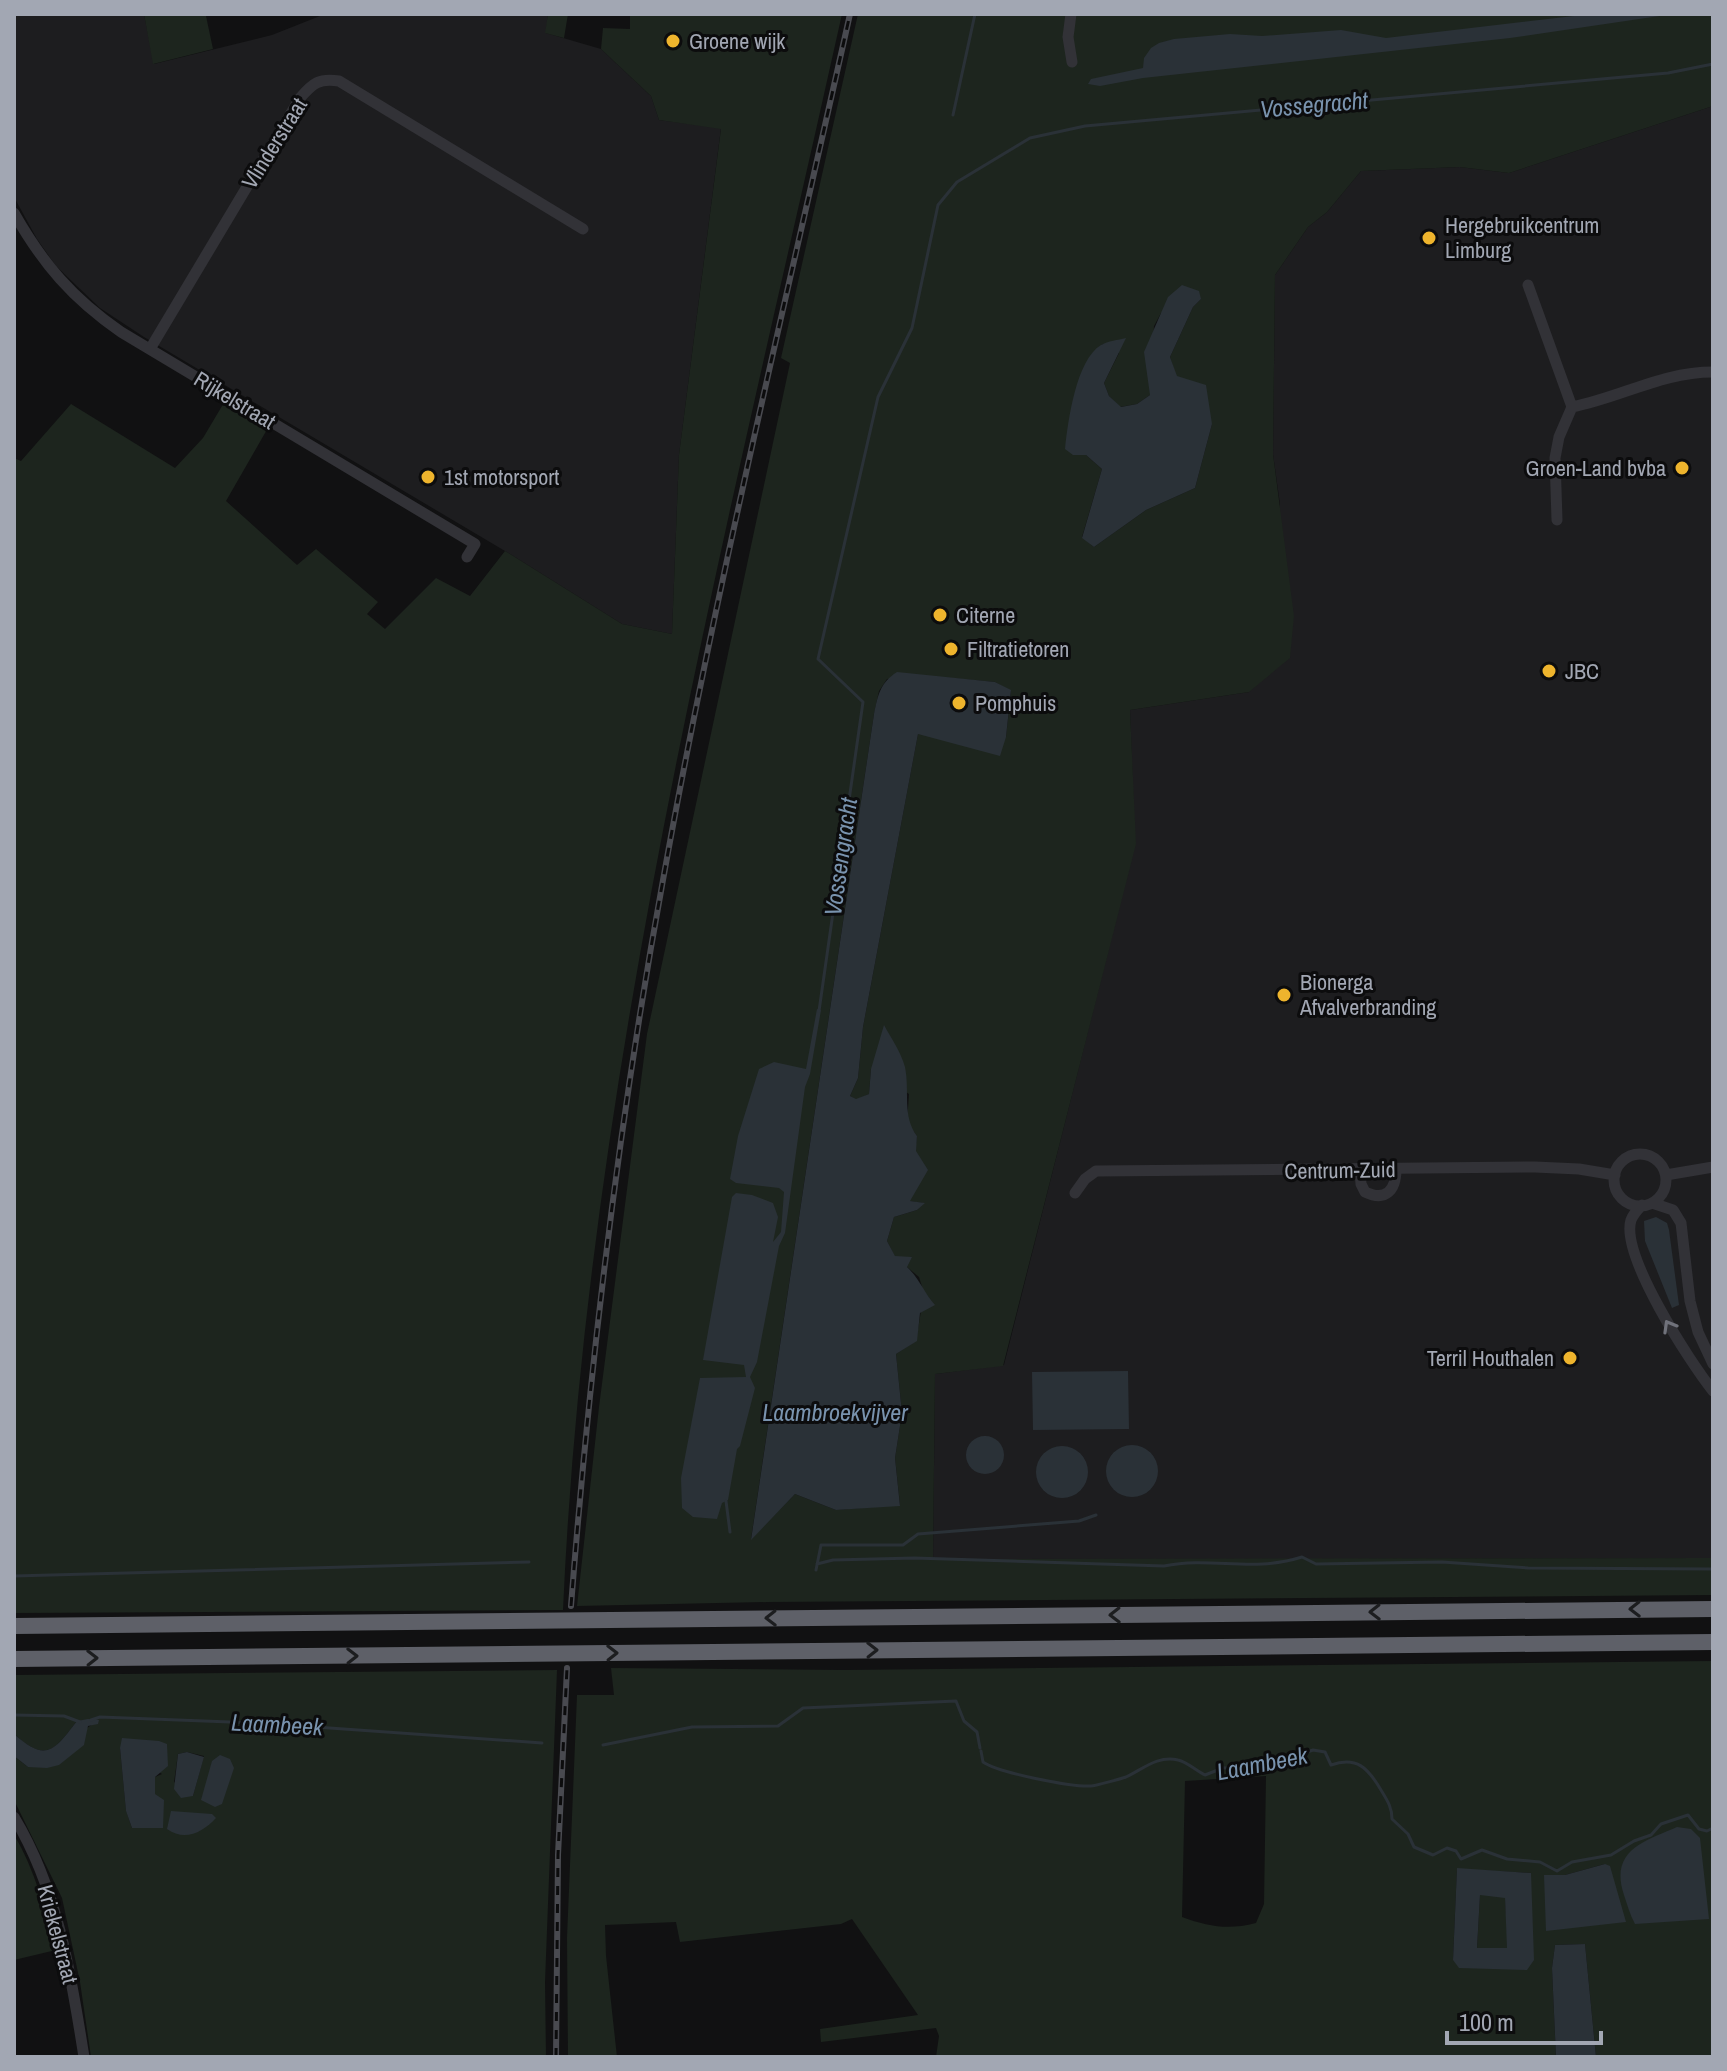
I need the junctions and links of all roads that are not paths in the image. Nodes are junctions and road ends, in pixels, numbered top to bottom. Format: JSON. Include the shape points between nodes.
{"nodes":[{"id":1,"x":1071,"y":14,"type":"edge"},
{"id":2,"x":1072,"y":62,"type":"dead end"},
{"id":3,"x":14,"y":213,"type":"edge"},
{"id":4,"x":583,"y":229,"type":"dead end"},
{"id":5,"x":1528,"y":285,"type":"dead end"},
{"id":6,"x":150,"y":349,"type":"junction"},
{"id":7,"x":1713,"y":372,"type":"edge"},
{"id":8,"x":1572,"y":407,"type":"junction"},
{"id":9,"x":1557,"y":520,"type":"dead end"},
{"id":10,"x":467,"y":557,"type":"dead end"},
{"id":11,"x":1713,"y":1167,"type":"edge"},
{"id":12,"x":1396,"y":1169,"type":"junction"},
{"id":13,"x":1360,"y":1170,"type":"junction"},
{"id":14,"x":1615,"y":1175,"type":"junction"},
{"id":15,"x":1666,"y":1175,"type":"junction"},
{"id":16,"x":1075,"y":1193,"type":"dead end"},
{"id":17,"x":1647,"y":1204,"type":"junction"},
{"id":18,"x":1713,"y":1364,"type":"edge"},
{"id":19,"x":1713,"y":1391,"type":"edge"},
{"id":20,"x":1713,"y":1609,"type":"edge"},
{"id":21,"x":14,"y":1626,"type":"edge"},
{"id":22,"x":1713,"y":1642,"type":"edge"},
{"id":23,"x":14,"y":1659,"type":"edge"},
{"id":24,"x":14,"y":1817,"type":"edge"},
{"id":25,"x":84,"y":2057,"type":"edge"}],
"edges":[{"from":1,"to":2,"type":"street"},
{"from":3,"to":6,"type":"street","name":"Rijkelstraat","via":[[49,268],[79,300]]},
{"from":4,"to":6,"type":"street","name":"Vlinderstraat","via":[[339,81],[314,82]]},
{"from":5,"to":8,"type":"street"},
{"from":6,"to":10,"type":"street","name":"Rijkelstraat","via":[[475,544]]},
{"from":7,"to":8,"type":"street","via":[[1675,374]]},
{"from":8,"to":9,"type":"street","via":[[1555,458]]},
{"from":11,"to":15,"type":"street"},
{"from":12,"to":13,"type":"street","name":"Centrum-Zuid"},
{"from":12,"to":13,"type":"street","via":[[1393,1188],[1380,1197],[1365,1192]]},
{"from":12,"to":14,"type":"street","name":"Centrum-Zuid","via":[[1535,1167]]},
{"from":13,"to":16,"type":"street","name":"Centrum-Zuid","via":[[1096,1171]]},
{"from":14,"to":15,"type":"street","via":[[1626,1159],[1639,1154],[1659,1162]]},
{"from":14,"to":17,"type":"street","via":[[1621,1196],[1632,1204]]},
{"from":15,"to":17,"type":"street","via":[[1664,1189]]},
{"from":17,"to":18,"type":"street","via":[[1673,1210],[1681,1223],[1690,1301]]},
{"from":19,"to":17,"type":"street","one_way":true,"via":[[1678,1342],[1641,1267],[1630,1225]]},
{"from":20,"to":21,"type":"highway","one_way":true},
{"from":23,"to":22,"type":"highway","one_way":true},
{"from":24,"to":25,"type":"street","name":"Kriekelstraat","via":[[60,1923]]}]}
